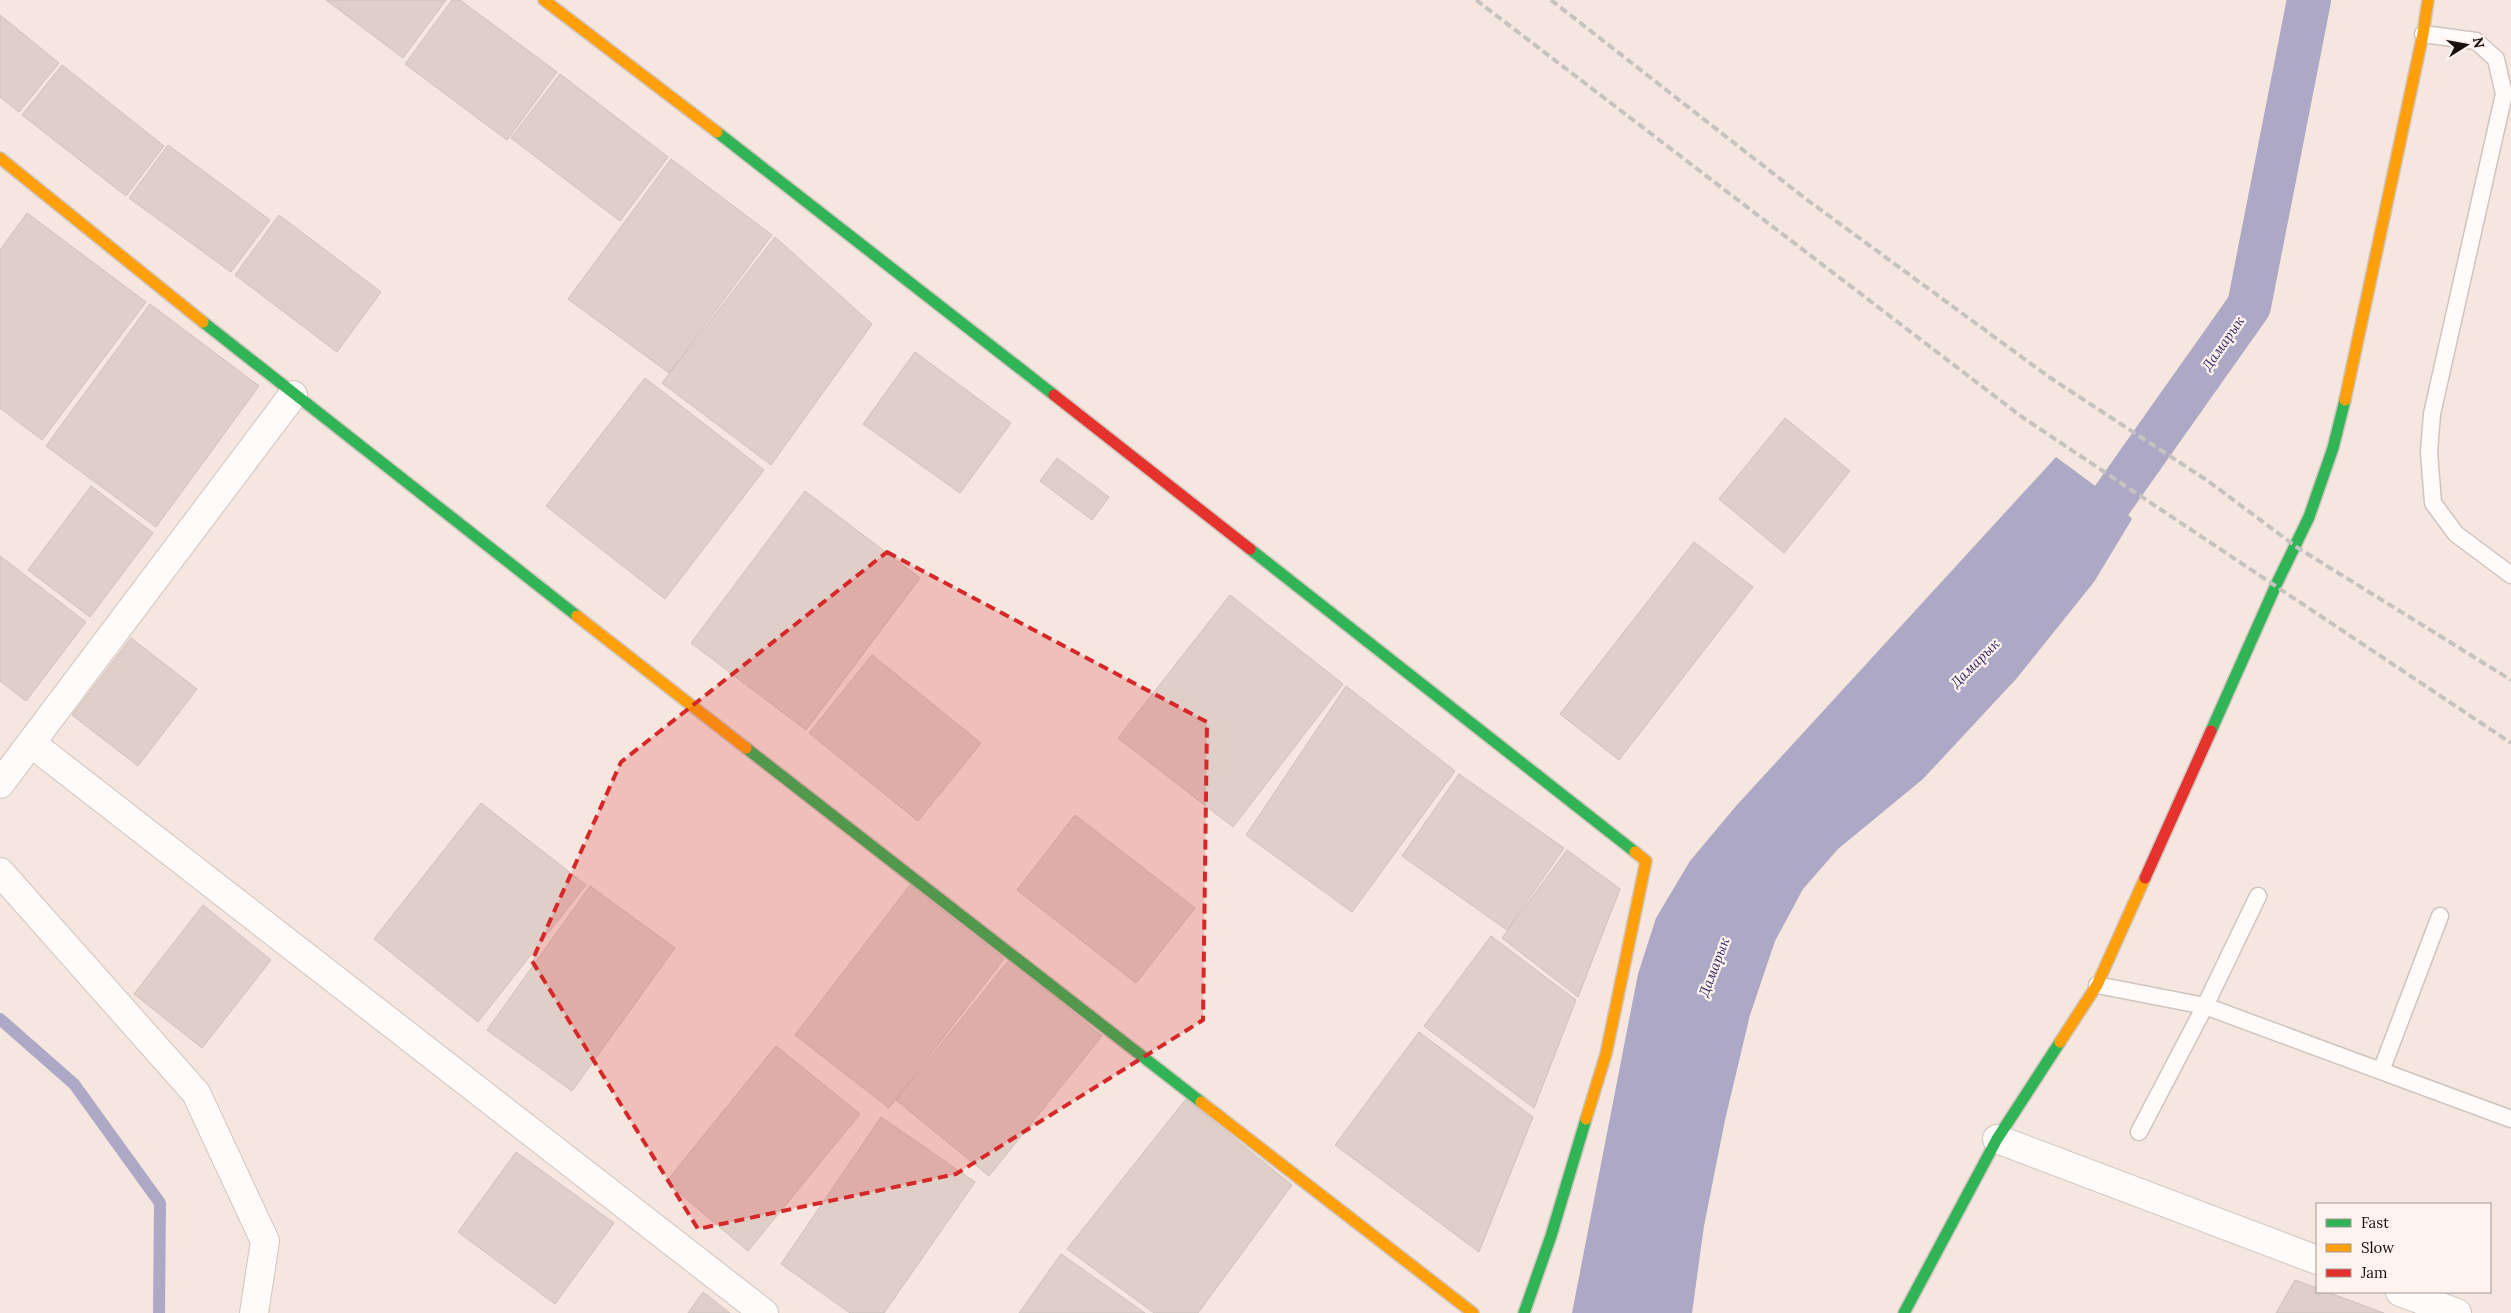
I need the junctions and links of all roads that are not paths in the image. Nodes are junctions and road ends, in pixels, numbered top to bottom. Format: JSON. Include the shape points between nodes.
{"nodes":[{"id":1,"x":544,"y":0,"type":"edge"},
{"id":2,"x":2428,"y":0,"type":"edge"},
{"id":3,"x":2423,"y":34,"type":"junction"},
{"id":4,"x":0,"y":158,"type":"edge"},
{"id":5,"x":293,"y":395,"type":"junction"},
{"id":6,"x":2511,"y":575,"type":"edge"},
{"id":7,"x":31,"y":743,"type":"junction"},
{"id":8,"x":0,"y":784,"type":"edge"},
{"id":9,"x":0,"y":872,"type":"edge"},
{"id":10,"x":2258,"y":896,"type":"dead end"},
{"id":11,"x":2440,"y":916,"type":"dead end"},
{"id":12,"x":2097,"y":985,"type":"junction"},
{"id":13,"x":2205,"y":1006,"type":"junction"},
{"id":14,"x":2381,"y":1071,"type":"junction"},
{"id":15,"x":2511,"y":1118,"type":"edge"},
{"id":16,"x":2139,"y":1132,"type":"dead end"},
{"id":17,"x":1997,"y":1140,"type":"junction"},
{"id":18,"x":2316,"y":1260,"type":"edge"},
{"id":19,"x":2403,"y":1293,"type":"edge"},
{"id":20,"x":254,"y":1313,"type":"edge"},
{"id":21,"x":764,"y":1313,"type":"edge"},
{"id":22,"x":1473,"y":1313,"type":"edge"},
{"id":23,"x":1524,"y":1313,"type":"edge"},
{"id":24,"x":1904,"y":1313,"type":"edge"},
{"id":25,"x":2456,"y":1313,"type":"edge"}],
"edges":[{"from":1,"to":23,"type":"street","via":[[861,244],[1646,861],[1606,1054]]},
{"from":2,"to":3,"type":"street"},
{"from":3,"to":6,"type":"lane","via":[[2476,41],[2496,59],[2504,94],[2432,414],[2429,452],[2433,503],[2456,534]]},
{"from":3,"to":12,"type":"street","via":[[2342,415],[2321,490],[2298,548],[2276,585]]},
{"from":4,"to":5,"type":"street"},
{"from":5,"to":7,"type":"street"},
{"from":5,"to":22,"type":"street"},
{"from":7,"to":8,"type":"street"},
{"from":7,"to":21,"type":"street"},
{"from":9,"to":20,"type":"street","via":[[196,1094],[264,1241]]},
{"from":10,"to":13,"type":"lane"},
{"from":11,"to":14,"type":"lane"},
{"from":12,"to":13,"type":"lane"},
{"from":12,"to":17,"type":"street"},
{"from":13,"to":14,"type":"lane"},
{"from":13,"to":16,"type":"lane"},
{"from":14,"to":15,"type":"lane"},
{"from":17,"to":18,"type":"street"},
{"from":17,"to":24,"type":"street"},
{"from":19,"to":25,"type":"street"}]}
